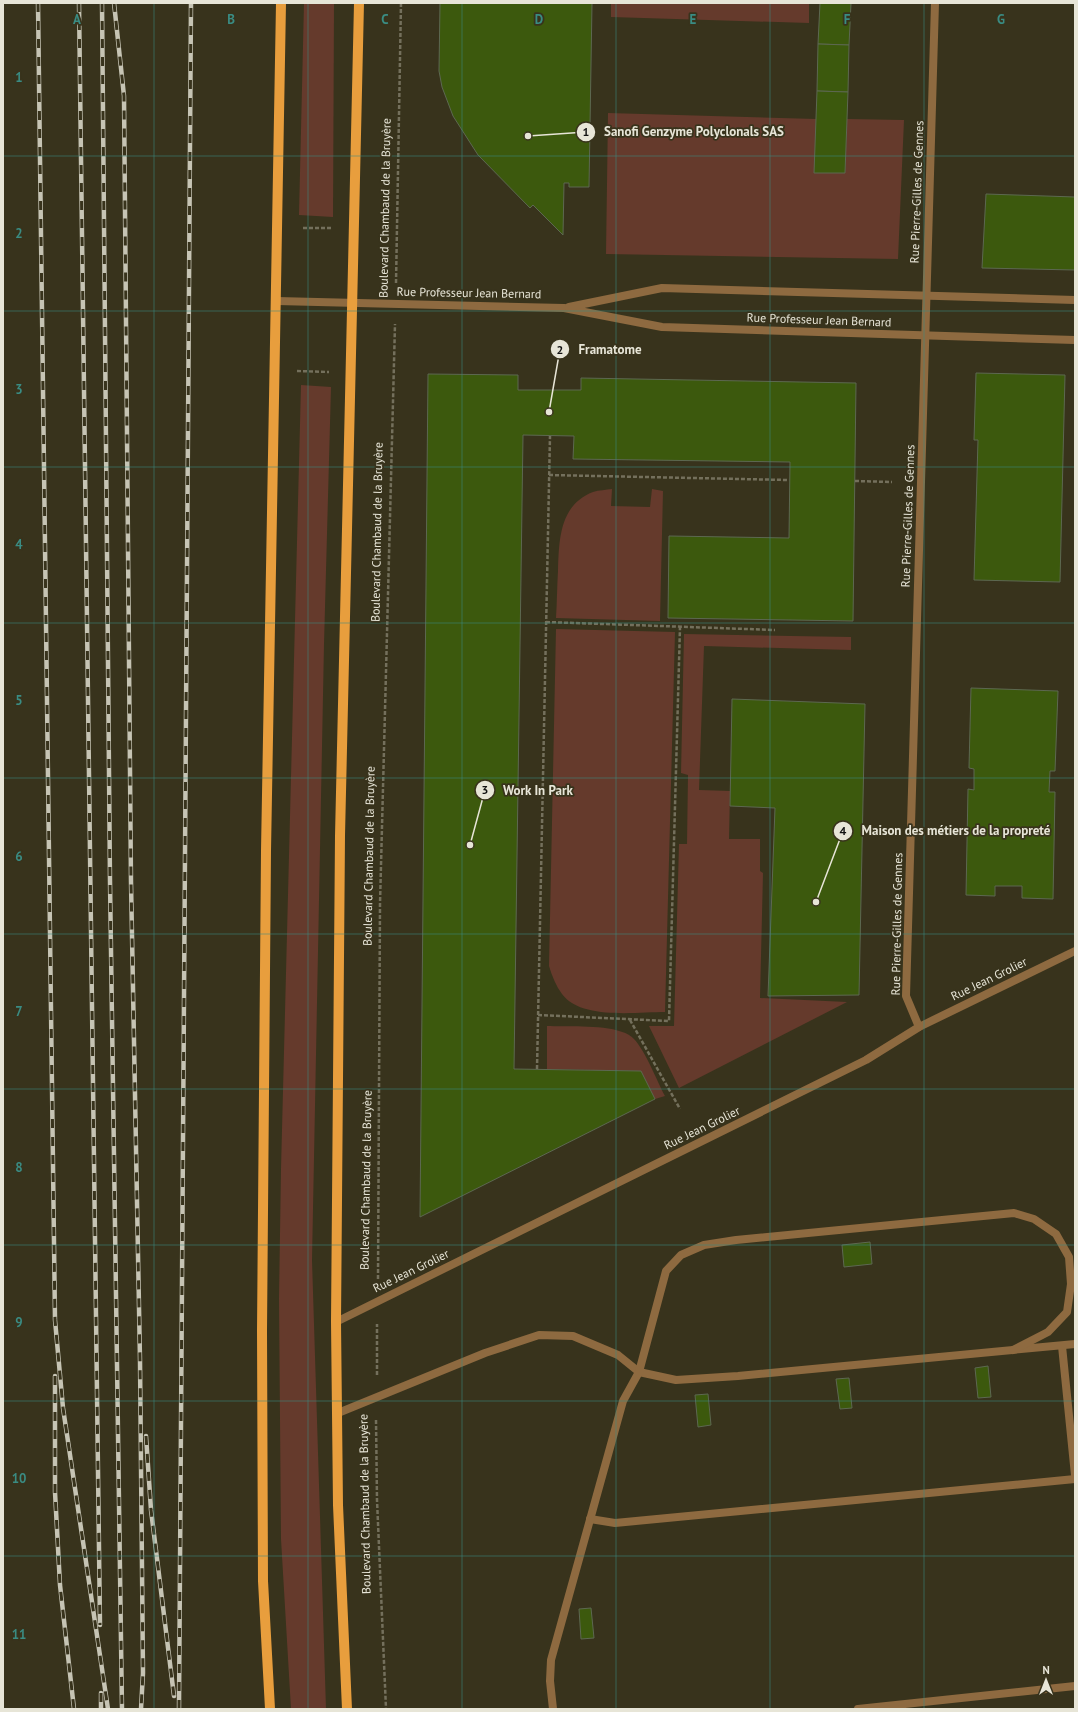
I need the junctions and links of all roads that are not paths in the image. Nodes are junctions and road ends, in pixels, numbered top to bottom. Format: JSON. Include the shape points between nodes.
{"nodes":[{"id":1,"x":281,"y":3,"type":"edge"},
{"id":2,"x":359,"y":3,"type":"edge"},
{"id":3,"x":935,"y":3,"type":"edge"},
{"id":4,"x":926,"y":296,"type":"junction"},
{"id":5,"x":1075,"y":300,"type":"edge"},
{"id":6,"x":277,"y":301,"type":"junction"},
{"id":7,"x":353,"y":302,"type":"junction"},
{"id":8,"x":564,"y":308,"type":"junction"},
{"id":9,"x":925,"y":335,"type":"junction"},
{"id":10,"x":1075,"y":340,"type":"edge"},
{"id":11,"x":1075,"y":950,"type":"edge"},
{"id":12,"x":919,"y":1027,"type":"junction"},
{"id":13,"x":336,"y":1322,"type":"junction"},
{"id":14,"x":1075,"y":1344,"type":"edge"},
{"id":15,"x":1062,"y":1346,"type":"junction"},
{"id":16,"x":1013,"y":1350,"type":"junction"},
{"id":17,"x":639,"y":1372,"type":"junction"},
{"id":18,"x":338,"y":1413,"type":"junction"},
{"id":19,"x":1075,"y":1475,"type":"edge"},
{"id":20,"x":1075,"y":1479,"type":"edge"},
{"id":21,"x":590,"y":1520,"type":"junction"},
{"id":22,"x":1075,"y":1686,"type":"edge"},
{"id":23,"x":270,"y":1709,"type":"edge"},
{"id":24,"x":347,"y":1709,"type":"edge"},
{"id":25,"x":553,"y":1709,"type":"edge"},
{"id":26,"x":858,"y":1709,"type":"edge"}],
"edges":[{"from":1,"to":6,"type":"main road"},
{"from":2,"to":7,"type":"main road","name":"Boulevard Chambaud de la Bruyère"},
{"from":3,"to":4,"type":"street","name":"Rue Pierre-Gilles de Gennes"},
{"from":4,"to":5,"type":"street","name":"Rue Professeur Jean Bernard"},
{"from":4,"to":8,"type":"street","name":"Rue Professeur Jean Bernard","via":[[662,288]]},
{"from":4,"to":9,"type":"street","name":"Rue Pierre-Gilles de Gennes"},
{"from":6,"to":7,"type":"street","name":"Rue Professeur Jean Bernard"},
{"from":6,"to":23,"type":"main road","via":[[266,851],[262,1323],[263,1582]]},
{"from":7,"to":8,"type":"street","name":"Rue Professeur Jean Bernard"},
{"from":7,"to":13,"type":"main road","name":"Boulevard Chambaud de la Bruyère","via":[[340,836]]},
{"from":8,"to":9,"type":"street","name":"Rue Professeur Jean Bernard","via":[[662,327]]},
{"from":9,"to":10,"type":"street","name":"Rue Professeur Jean Bernard"},
{"from":9,"to":12,"type":"street","name":"Rue Pierre-Gilles de Gennes","via":[[906,996]]},
{"from":11,"to":12,"type":"street","name":"Rue Jean Grolier"},
{"from":12,"to":13,"type":"street","name":"Rue Jean Grolier","via":[[866,1060]]},
{"from":13,"to":18,"type":"main road","name":"Boulevard Chambaud de la Bruyère"},
{"from":14,"to":15,"type":"street"},
{"from":15,"to":16,"type":"street"},
{"from":15,"to":19,"type":"street"},
{"from":16,"to":17,"type":"street","via":[[731,1377],[676,1380]]},
{"from":16,"to":17,"type":"street","via":[[1048,1332],[1067,1312],[1071,1284],[1069,1257],[1056,1234],[1034,1219],[1014,1214],[744,1239],[704,1245],[692,1250],[681,1255],[666,1271]]},
{"from":17,"to":18,"type":"street","via":[[618,1355],[573,1336],[539,1336],[485,1353]]},
{"from":17,"to":21,"type":"street","via":[[623,1401]]},
{"from":18,"to":24,"type":"main road","name":"Boulevard Chambaud de la Bruyère","via":[[338,1505]]},
{"from":20,"to":21,"type":"street","via":[[615,1523]]},
{"from":21,"to":25,"type":"street","via":[[551,1660]]},
{"from":22,"to":26,"type":"street"}]}
